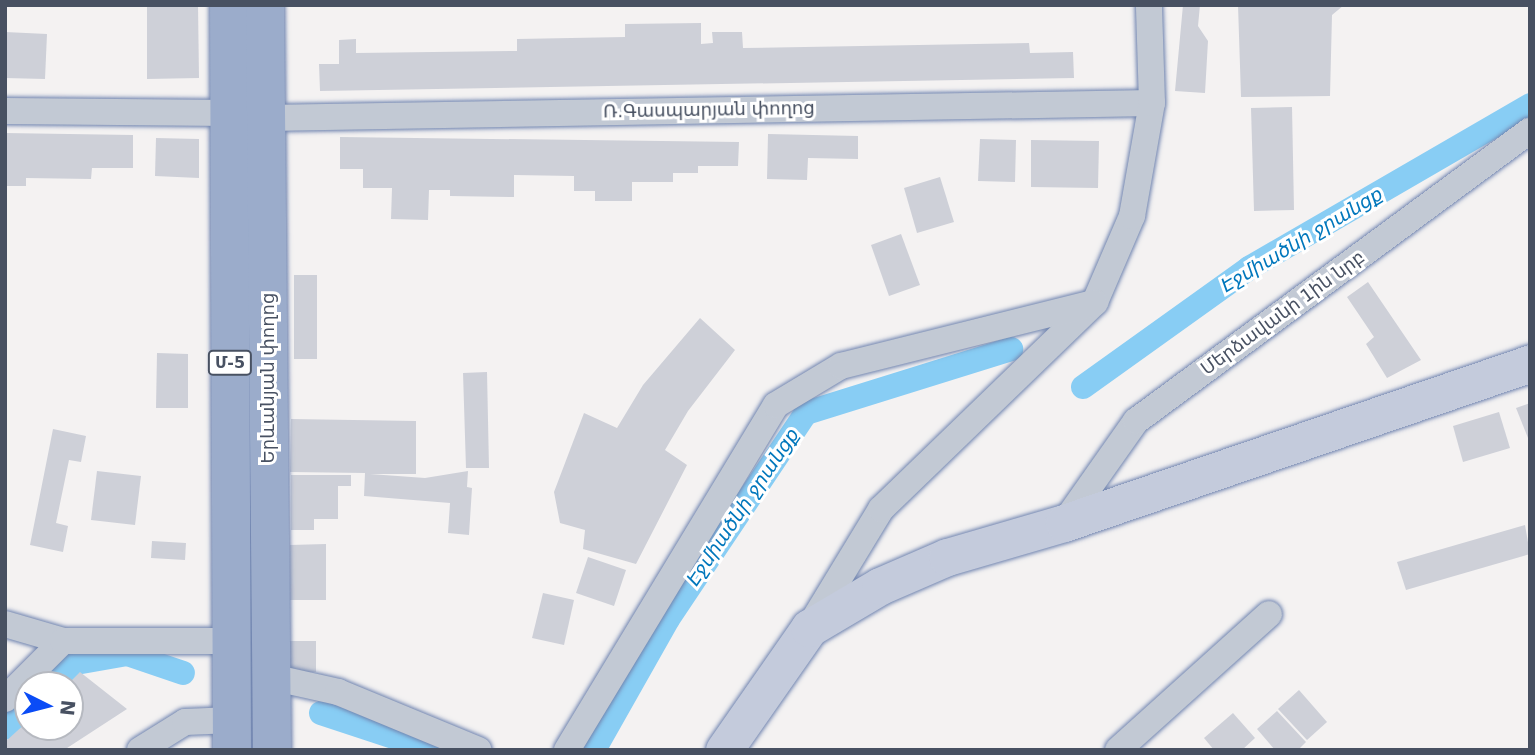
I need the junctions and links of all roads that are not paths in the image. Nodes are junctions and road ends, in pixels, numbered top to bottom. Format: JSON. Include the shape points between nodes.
{"nodes":[{"id":1,"x":229,"y":5,"type":"edge"},
{"id":2,"x":265,"y":5,"type":"edge"},
{"id":3,"x":1149,"y":5,"type":"edge"},
{"id":4,"x":1152,"y":103,"type":"junction"},
{"id":5,"x":5,"y":111,"type":"edge"},
{"id":6,"x":229,"y":113,"type":"junction"},
{"id":7,"x":266,"y":118,"type":"junction"},
{"id":8,"x":1530,"y":131,"type":"edge"},
{"id":9,"x":1095,"y":302,"type":"junction"},
{"id":10,"x":1530,"y":363,"type":"edge"},
{"id":11,"x":1064,"y":523,"type":"junction"},
{"id":12,"x":1269,"y":614,"type":"dead end"},
{"id":13,"x":5,"y":624,"type":"edge"},
{"id":14,"x":809,"y":628,"type":"junction"},
{"id":15,"x":63,"y":641,"type":"junction"},
{"id":16,"x":231,"y":642,"type":"junction"},
{"id":17,"x":271,"y":677,"type":"junction"},
{"id":18,"x":5,"y":699,"type":"edge"},
{"id":19,"x":232,"y":735,"type":"edge"},
{"id":20,"x":139,"y":750,"type":"edge"},
{"id":21,"x":272,"y":750,"type":"edge"},
{"id":22,"x":479,"y":750,"type":"edge"},
{"id":23,"x":567,"y":750,"type":"edge"},
{"id":24,"x":724,"y":750,"type":"edge"},
{"id":25,"x":1118,"y":750,"type":"edge"}],
"edges":[{"from":1,"to":6,"type":"highway","number":"Մ-5"},
{"from":2,"to":7,"type":"highway","name":"Երևանյան փողոց","number":"Մ-5"},
{"from":3,"to":4,"type":"street"},
{"from":4,"to":7,"type":"street","name":"Ռ.Գասպարյան փողոց"},
{"from":4,"to":9,"type":"street","via":[[1132,215]]},
{"from":5,"to":6,"type":"street"},
{"from":6,"to":16,"type":"highway","number":"Մ-5"},
{"from":7,"to":17,"type":"highway","name":"Երևանյան փողոց","number":"Մ-5"},
{"from":8,"to":11,"type":"street","name":"Մերձավանի 1ին նրբ","via":[[1136,421]]},
{"from":9,"to":14,"type":"street","via":[[881,509]]},
{"from":9,"to":23,"type":"street","via":[[841,366],[776,405]]},
{"from":10,"to":11,"type":"main road"},
{"from":11,"to":14,"type":"main road","via":[[947,557],[880,586]]},
{"from":12,"to":25,"type":"street"},
{"from":13,"to":15,"type":"street"},
{"from":14,"to":24,"type":"main road"},
{"from":15,"to":16,"type":"street"},
{"from":15,"to":18,"type":"street"},
{"from":16,"to":19,"type":"highway","number":"Մ-5"},
{"from":17,"to":21,"type":"highway","name":"Երևանյան փողոց","number":"Մ-5"},
{"from":17,"to":22,"type":"street","via":[[338,692]]},
{"from":19,"to":20,"type":"street","via":[[185,722]]}]}
